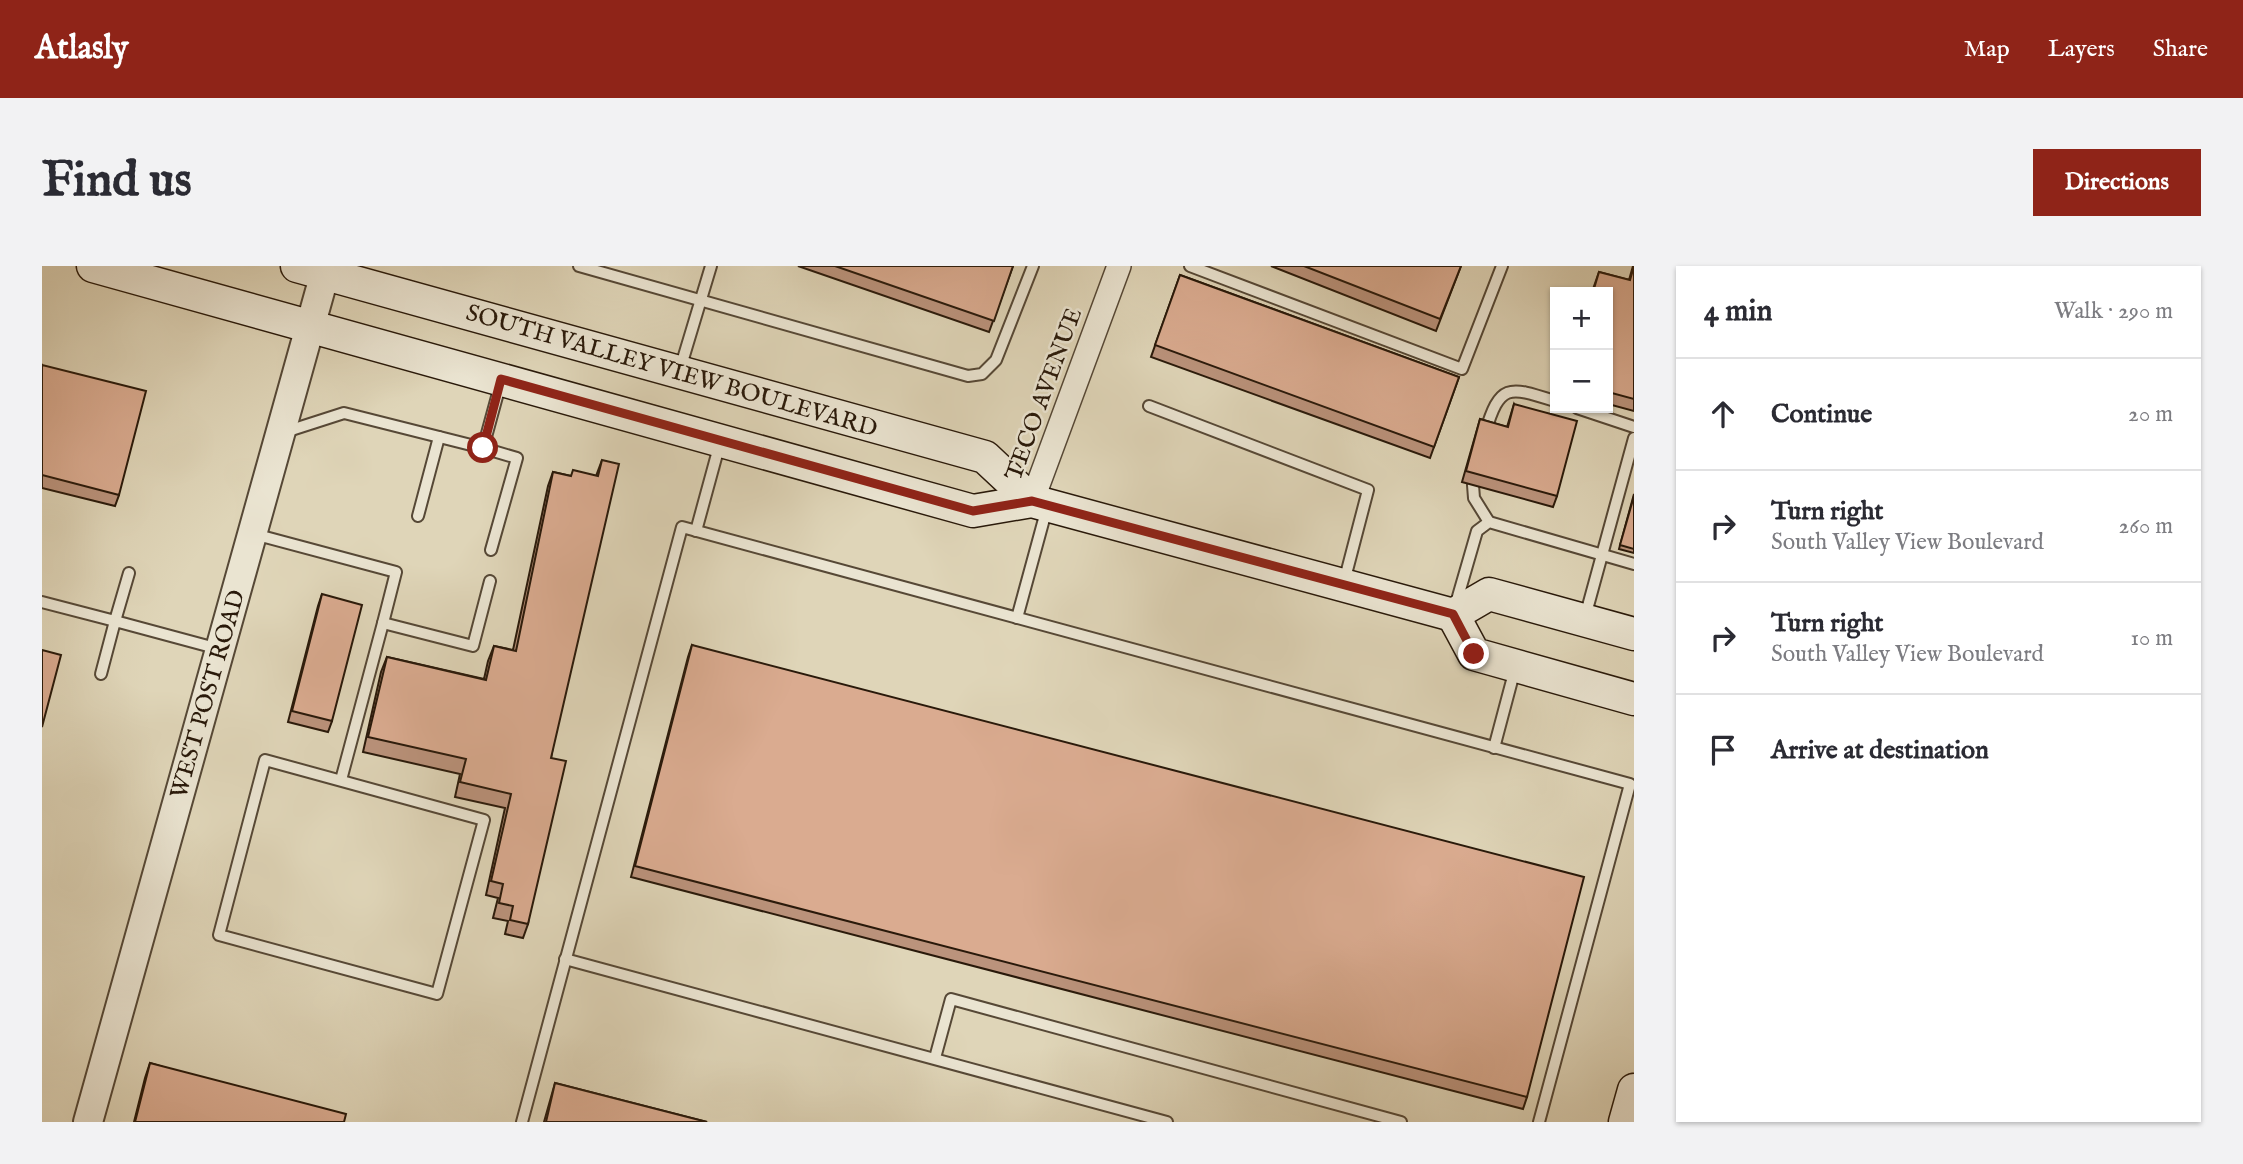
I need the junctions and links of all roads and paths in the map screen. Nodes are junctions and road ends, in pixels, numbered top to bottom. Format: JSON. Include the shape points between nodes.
{"nodes":[{"id":1,"x":93,"y":266,"type":"edge"},
{"id":2,"x":579,"y":266,"type":"edge"},
{"id":3,"x":711,"y":266,"type":"edge"},
{"id":4,"x":1033,"y":266,"type":"edge"},
{"id":5,"x":1119,"y":266,"type":"edge"},
{"id":6,"x":1190,"y":266,"type":"edge"},
{"id":7,"x":1502,"y":266,"type":"edge"},
{"id":8,"x":317,"y":269,"type":"edge"},
{"id":9,"x":699,"y":299,"type":"junction"},
{"id":10,"x":309,"y":326,"type":"junction"},
{"id":11,"x":679,"y":372,"type":"junction"},
{"id":12,"x":501,"y":379,"type":"junction"},
{"id":13,"x":1550,"y":399,"type":"edge"},
{"id":14,"x":1149,"y":406,"type":"dead end"},
{"id":15,"x":1592,"y":413,"type":"edge"},
{"id":16,"x":1634,"y":427,"type":"edge"},
{"id":17,"x":1485,"y":433,"type":"edge"},
{"id":18,"x":279,"y":434,"type":"junction"},
{"id":19,"x":439,"y":437,"type":"junction"},
{"id":20,"x":1634,"y":438,"type":"edge"},
{"id":21,"x":721,"y":440,"type":"junction"},
{"id":22,"x":483,"y":448,"type":"junction"},
{"id":23,"x":1473,"y":485,"type":"edge"},
{"id":24,"x":1040,"y":504,"type":"junction"},
{"id":25,"x":418,"y":516,"type":"dead end"},
{"id":26,"x":1489,"y":522,"type":"junction"},
{"id":27,"x":696,"y":531,"type":"junction"},
{"id":28,"x":251,"y":534,"type":"junction"},
{"id":29,"x":491,"y":550,"type":"dead end"},
{"id":30,"x":1602,"y":555,"type":"junction"},
{"id":31,"x":1634,"y":564,"type":"edge"},
{"id":32,"x":129,"y":573,"type":"dead end"},
{"id":33,"x":490,"y":581,"type":"dead end"},
{"id":34,"x":1343,"y":585,"type":"junction"},
{"id":35,"x":42,"y":601,"type":"edge"},
{"id":36,"x":1453,"y":614,"type":"junction"},
{"id":37,"x":1017,"y":618,"type":"junction"},
{"id":38,"x":1584,"y":620,"type":"junction"},
{"id":39,"x":115,"y":621,"type":"junction"},
{"id":40,"x":383,"y":623,"type":"junction"},
{"id":41,"x":1634,"y":634,"type":"edge"},
{"id":42,"x":219,"y":649,"type":"junction"},
{"id":43,"x":1516,"y":666,"type":"junction"},
{"id":44,"x":101,"y":674,"type":"dead end"},
{"id":45,"x":1634,"y":699,"type":"edge"},
{"id":46,"x":1494,"y":748,"type":"junction"},
{"id":47,"x":341,"y":780,"type":"junction"},
{"id":48,"x":565,"y":960,"type":"junction"},
{"id":49,"x":935,"y":1058,"type":"junction"},
{"id":50,"x":1634,"y":1090,"type":"edge"},
{"id":51,"x":88,"y":1122,"type":"edge"},
{"id":52,"x":522,"y":1122,"type":"edge"},
{"id":53,"x":1167,"y":1122,"type":"edge"},
{"id":54,"x":1401,"y":1122,"type":"edge"},
{"id":55,"x":1539,"y":1122,"type":"edge"},
{"id":56,"x":1625,"y":1122,"type":"edge"}],
"edges":[{"from":1,"to":10,"type":"main road","name":"SOUTH VALLEY VIEW BOULEVARD"},
{"from":2,"to":9,"type":"lane"},
{"from":3,"to":9,"type":"lane"},
{"from":4,"to":9,"type":"lane","via":[[996,360],[982,374],[968,376]]},
{"from":5,"to":24,"type":"street","name":"TECO AVENUE"},
{"from":6,"to":7,"type":"lane","via":[[1462,369]]},
{"from":8,"to":10,"type":"street","name":"WEST POST ROAD"},
{"from":8,"to":11,"type":"main road","name":"SOUTH VALLEY VIEW BOULEVARD"},
{"from":9,"to":11,"type":"lane"},
{"from":10,"to":12,"type":"main road","name":"SOUTH VALLEY VIEW BOULEVARD"},
{"from":10,"to":18,"type":"street","name":"WEST POST ROAD"},
{"from":11,"to":24,"type":"main road","name":"SOUTH VALLEY VIEW BOULEVARD","via":[[985,457]]},
{"from":12,"to":21,"type":"main road","name":"SOUTH VALLEY VIEW BOULEVARD"},
{"from":12,"to":22,"type":"lane"},
{"from":13,"to":17,"type":"lane","via":[[1509,390],[1494,404]]},
{"from":14,"to":34,"type":"lane","via":[[1367,490]]},
{"from":15,"to":16,"type":"lane"},
{"from":18,"to":19,"type":"lane","via":[[344,413]]},
{"from":18,"to":28,"type":"street","name":"WEST POST ROAD"},
{"from":19,"to":22,"type":"lane"},
{"from":19,"to":25,"type":"lane"},
{"from":20,"to":30,"type":"lane"},
{"from":21,"to":24,"type":"main road","name":"SOUTH VALLEY VIEW BOULEVARD","via":[[973,511]]},
{"from":21,"to":27,"type":"lane"},
{"from":22,"to":29,"type":"lane","via":[[517,458]]},
{"from":23,"to":26,"type":"lane","via":[[1474,498]]},
{"from":24,"to":34,"type":"main road","name":"SOUTH VALLEY VIEW BOULEVARD"},
{"from":24,"to":37,"type":"lane"},
{"from":26,"to":30,"type":"lane"},
{"from":26,"to":36,"type":"lane","via":[[1477,531]]},
{"from":27,"to":37,"type":"lane"},
{"from":27,"to":48,"type":"lane","via":[[682,527]]},
{"from":28,"to":40,"type":"lane","via":[[396,572]]},
{"from":28,"to":42,"type":"street","name":"WEST POST ROAD"},
{"from":30,"to":31,"type":"lane"},
{"from":30,"to":38,"type":"lane"},
{"from":32,"to":39,"type":"lane"},
{"from":33,"to":40,"type":"lane","via":[[473,646]]},
{"from":34,"to":36,"type":"main road","name":"SOUTH VALLEY VIEW BOULEVARD"},
{"from":35,"to":39,"type":"lane"},
{"from":36,"to":38,"type":"main road","via":[[1489,594]]},
{"from":36,"to":43,"type":"main road","via":[[1474,654]]},
{"from":37,"to":46,"type":"lane"},
{"from":38,"to":41,"type":"main road"},
{"from":39,"to":42,"type":"lane"},
{"from":39,"to":44,"type":"lane"},
{"from":40,"to":47,"type":"lane"},
{"from":42,"to":51,"type":"street","name":"WEST POST ROAD"},
{"from":43,"to":45,"type":"main road"},
{"from":43,"to":46,"type":"lane"},
{"from":46,"to":55,"type":"lane","via":[[1630,785]]},
{"from":47,"to":47,"type":"lane","via":[[265,760],[219,935],[438,994],[484,820]]},
{"from":48,"to":49,"type":"lane"},
{"from":48,"to":52,"type":"lane"},
{"from":49,"to":53,"type":"lane"},
{"from":49,"to":54,"type":"lane","via":[[951,999]]},
{"from":50,"to":56,"type":"main road"}]}
